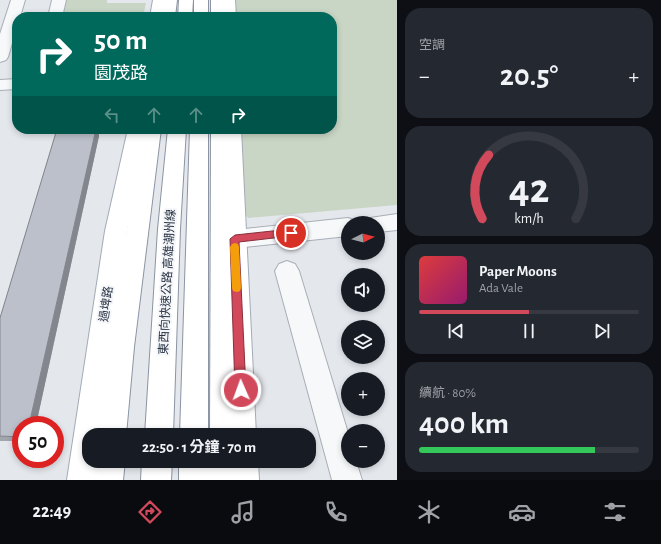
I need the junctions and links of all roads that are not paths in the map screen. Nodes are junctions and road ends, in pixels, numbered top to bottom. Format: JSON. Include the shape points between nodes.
{"nodes":[{"id":1,"x":18,"y":0,"type":"edge"},
{"id":2,"x":59,"y":0,"type":"edge"},
{"id":3,"x":160,"y":0,"type":"edge"},
{"id":4,"x":170,"y":0,"type":"edge"},
{"id":5,"x":186,"y":0,"type":"edge"},
{"id":6,"x":201,"y":0,"type":"edge"},
{"id":7,"x":218,"y":0,"type":"edge"},
{"id":8,"x":228,"y":0,"type":"edge"},
{"id":9,"x":14,"y":12,"type":"edge"},
{"id":10,"x":56,"y":12,"type":"edge"},
{"id":11,"x":158,"y":12,"type":"edge"},
{"id":12,"x":169,"y":12,"type":"edge"},
{"id":13,"x":185,"y":12,"type":"edge"},
{"id":14,"x":201,"y":12,"type":"edge"},
{"id":15,"x":218,"y":12,"type":"edge"},
{"id":16,"x":229,"y":12,"type":"edge"},
{"id":17,"x":12,"y":19,"type":"edge"},
{"id":18,"x":0,"y":57,"type":"edge"},
{"id":19,"x":12,"y":84,"type":"edge"},
{"id":20,"x":0,"y":85,"type":"edge"},
{"id":21,"x":136,"y":134,"type":"edge"},
{"id":22,"x":151,"y":134,"type":"edge"},
{"id":23,"x":177,"y":134,"type":"edge"},
{"id":24,"x":198,"y":134,"type":"edge"},
{"id":25,"x":220,"y":134,"type":"edge"},
{"id":26,"x":232,"y":134,"type":"edge"},
{"id":27,"x":397,"y":222,"type":"edge"},
{"id":28,"x":385,"y":223,"type":"edge"},
{"id":29,"x":341,"y":228,"type":"edge"},
{"id":30,"x":235,"y":239,"type":"junction"},
{"id":31,"x":287,"y":270,"type":"dead end"},
{"id":32,"x":113,"y":428,"type":"edge"},
{"id":33,"x":159,"y":428,"type":"edge"},
{"id":34,"x":194,"y":428,"type":"edge"},
{"id":35,"x":224,"y":428,"type":"edge"},
{"id":36,"x":242,"y":428,"type":"edge"},
{"id":37,"x":109,"y":468,"type":"edge"},
{"id":38,"x":157,"y":468,"type":"edge"},
{"id":39,"x":194,"y":468,"type":"edge"},
{"id":40,"x":224,"y":468,"type":"edge"},
{"id":41,"x":243,"y":468,"type":"edge"},
{"id":42,"x":82,"y":480,"type":"edge"},
{"id":43,"x":108,"y":480,"type":"edge"},
{"id":44,"x":156,"y":480,"type":"edge"},
{"id":45,"x":194,"y":480,"type":"edge"},
{"id":46,"x":224,"y":480,"type":"edge"},
{"id":47,"x":244,"y":480,"type":"edge"},
{"id":48,"x":347,"y":480,"type":"edge"}],
"edges":[{"from":1,"to":9,"type":"street"},
{"from":2,"to":10,"type":"street"},
{"from":3,"to":11,"type":"main road"},
{"from":4,"to":12,"type":"main road"},
{"from":5,"to":13,"type":"main road"},
{"from":6,"to":14,"type":"main road"},
{"from":7,"to":15,"type":"main road"},
{"from":8,"to":16,"type":"main road"},
{"from":17,"to":18,"type":"street"},
{"from":19,"to":20,"type":"street"},
{"from":21,"to":42,"type":"main road","name":"過埤路","via":[[116,231]]},
{"from":22,"to":32,"type":"main road","via":[[121,347]]},
{"from":23,"to":33,"type":"main road","name":"東西向快速公路 高雄潮州線"},
{"from":24,"to":34,"type":"main road"},
{"from":25,"to":35,"type":"main road"},
{"from":26,"to":30,"type":"main road"},
{"from":27,"to":28,"type":"street"},
{"from":29,"to":30,"type":"street"},
{"from":30,"to":36,"type":"main road"},
{"from":31,"to":48,"type":"street"},
{"from":37,"to":43,"type":"main road"},
{"from":38,"to":44,"type":"main road"},
{"from":39,"to":45,"type":"main road"},
{"from":40,"to":46,"type":"main road"},
{"from":41,"to":47,"type":"main road"}]}
